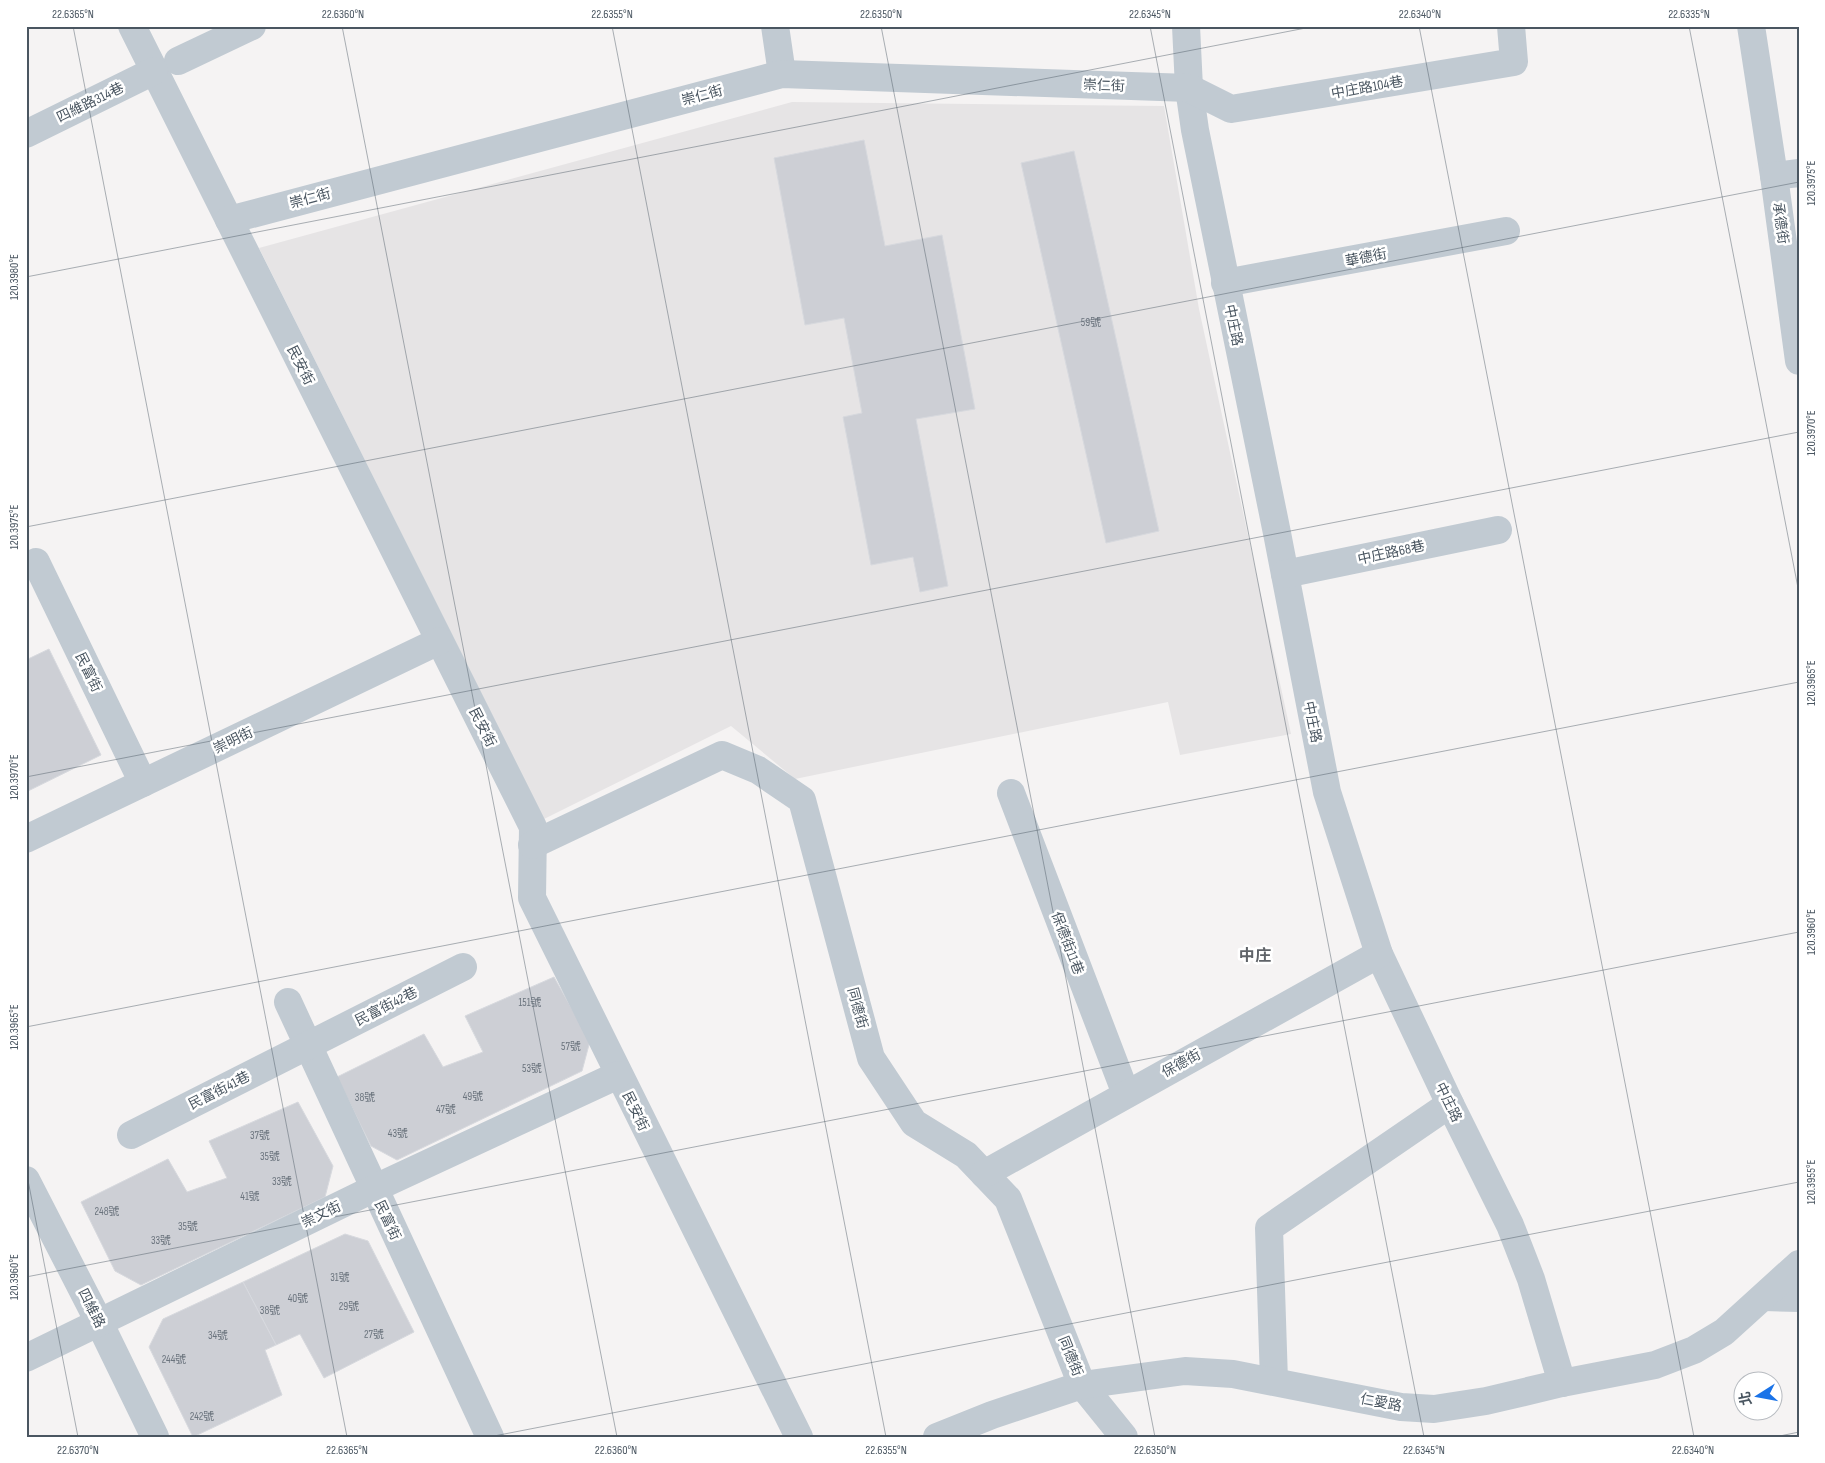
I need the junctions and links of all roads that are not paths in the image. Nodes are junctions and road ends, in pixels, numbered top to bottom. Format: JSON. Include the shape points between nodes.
{"nodes":[{"id":1,"x":132,"y":26,"type":"edge"},
{"id":2,"x":252,"y":26,"type":"edge"},
{"id":3,"x":775,"y":26,"type":"edge"},
{"id":4,"x":1186,"y":26,"type":"edge"},
{"id":5,"x":1511,"y":26,"type":"edge"},
{"id":6,"x":1752,"y":26,"type":"edge"},
{"id":7,"x":166,"y":66,"type":"junction"},
{"id":8,"x":782,"y":74,"type":"junction"},
{"id":9,"x":1188,"y":88,"type":"junction"},
{"id":10,"x":26,"y":134,"type":"edge"},
{"id":11,"x":1787,"y":175,"type":"edge"},
{"id":12,"x":229,"y":220,"type":"junction"},
{"id":13,"x":1506,"y":231,"type":"dead end"},
{"id":14,"x":1225,"y":283,"type":"junction"},
{"id":15,"x":1799,"y":362,"type":"edge"},
{"id":16,"x":1498,"y":530,"type":"dead end"},
{"id":17,"x":36,"y":562,"type":"dead end"},
{"id":18,"x":1285,"y":574,"type":"junction"},
{"id":19,"x":439,"y":641,"type":"junction"},
{"id":20,"x":143,"y":783,"type":"junction"},
{"id":21,"x":1011,"y":793,"type":"dead end"},
{"id":22,"x":26,"y":838,"type":"edge"},
{"id":23,"x":532,"y":844,"type":"junction"},
{"id":24,"x":1379,"y":954,"type":"junction"},
{"id":25,"x":463,"y":967,"type":"dead end"},
{"id":26,"x":288,"y":1002,"type":"dead end"},
{"id":27,"x":308,"y":1046,"type":"junction"},
{"id":28,"x":618,"y":1075,"type":"junction"},
{"id":29,"x":1126,"y":1094,"type":"junction"},
{"id":30,"x":1450,"y":1104,"type":"junction"},
{"id":31,"x":131,"y":1135,"type":"dead end"},
{"id":32,"x":984,"y":1174,"type":"junction"},
{"id":33,"x":26,"y":1180,"type":"edge"},
{"id":34,"x":373,"y":1189,"type":"junction"},
{"id":35,"x":1799,"y":1264,"type":"edge"},
{"id":36,"x":1764,"y":1297,"type":"junction"},
{"id":37,"x":1799,"y":1298,"type":"edge"},
{"id":38,"x":99,"y":1322,"type":"junction"},
{"id":39,"x":26,"y":1358,"type":"edge"},
{"id":40,"x":1274,"y":1381,"type":"junction"},
{"id":41,"x":1562,"y":1383,"type":"junction"},
{"id":42,"x":1082,"y":1385,"type":"junction"},
{"id":43,"x":155,"y":1437,"type":"edge"},
{"id":44,"x":490,"y":1437,"type":"edge"},
{"id":45,"x":799,"y":1437,"type":"edge"},
{"id":46,"x":937,"y":1437,"type":"edge"},
{"id":47,"x":1124,"y":1437,"type":"edge"}],
"edges":[{"from":1,"to":7,"type":"street","name":"民安街"},
{"from":2,"to":7,"type":"street","name":"四維路314巷"},
{"from":3,"to":8,"type":"street"},
{"from":4,"to":9,"type":"street","name":"中庄路"},
{"from":5,"to":9,"type":"street","name":"中庄路104巷","via":[[1514,62],[1231,109]]},
{"from":6,"to":11,"type":"street","name":"承德街"},
{"from":7,"to":10,"type":"street","name":"四維路314巷"},
{"from":7,"to":12,"type":"street","name":"民安街"},
{"from":8,"to":9,"type":"street","name":"崇仁街"},
{"from":8,"to":12,"type":"street","name":"崇仁街"},
{"from":9,"to":14,"type":"street","name":"中庄路"},
{"from":11,"to":15,"type":"street","name":"承德街"},
{"from":12,"to":19,"type":"street","name":"民安街"},
{"from":13,"to":14,"type":"street","name":"華德街"},
{"from":14,"to":18,"type":"street","name":"中庄路"},
{"from":16,"to":18,"type":"street","name":"中庄路68巷"},
{"from":17,"to":20,"type":"street","name":"民富街"},
{"from":18,"to":24,"type":"street","name":"中庄路","via":[[1327,792]]},
{"from":19,"to":20,"type":"street","name":"崇明街"},
{"from":19,"to":23,"type":"street","name":"民安街","via":[[533,828]]},
{"from":20,"to":22,"type":"street","name":"崇明街"},
{"from":21,"to":29,"type":"street","name":"保德街11巷"},
{"from":23,"to":28,"type":"street","name":"民安街","via":[[532,898]]},
{"from":23,"to":32,"type":"street","name":"同德街","via":[[722,755],[758,770],[802,800],[871,1058],[914,1123],[966,1155]]},
{"from":24,"to":29,"type":"street","name":"保德街"},
{"from":24,"to":30,"type":"street","name":"中庄路"},
{"from":25,"to":27,"type":"street","name":"民富街42巷"},
{"from":26,"to":27,"type":"street","name":"民富街"},
{"from":27,"to":31,"type":"street","name":"民富街41巷"},
{"from":27,"to":34,"type":"street","name":"民富街"},
{"from":28,"to":34,"type":"street","name":"崇文街"},
{"from":28,"to":45,"type":"street","name":"民安街"},
{"from":29,"to":32,"type":"street","name":"保德街"},
{"from":30,"to":40,"type":"street","via":[[1268,1228]]},
{"from":30,"to":41,"type":"street","name":"中庄路","via":[[1510,1225],[1531,1279]]},
{"from":32,"to":42,"type":"street","name":"同德街","via":[[1008,1199]]},
{"from":33,"to":38,"type":"street","name":"四維路"},
{"from":34,"to":38,"type":"street","name":"崇文街"},
{"from":34,"to":44,"type":"street","name":"民富街"},
{"from":35,"to":36,"type":"street","name":"仁愛路"},
{"from":36,"to":37,"type":"street"},
{"from":36,"to":41,"type":"street","name":"仁愛路","via":[[1724,1332],[1694,1350],[1655,1364]]},
{"from":38,"to":39,"type":"street","name":"崇文街"},
{"from":38,"to":43,"type":"street","name":"四維路"},
{"from":40,"to":41,"type":"street","name":"仁愛路","via":[[1401,1406],[1434,1409],[1486,1401]]},
{"from":40,"to":42,"type":"street","name":"仁愛路","via":[[1185,1371]]},
{"from":42,"to":46,"type":"street","name":"仁愛路"},
{"from":42,"to":47,"type":"street","name":"同德街"}]}
